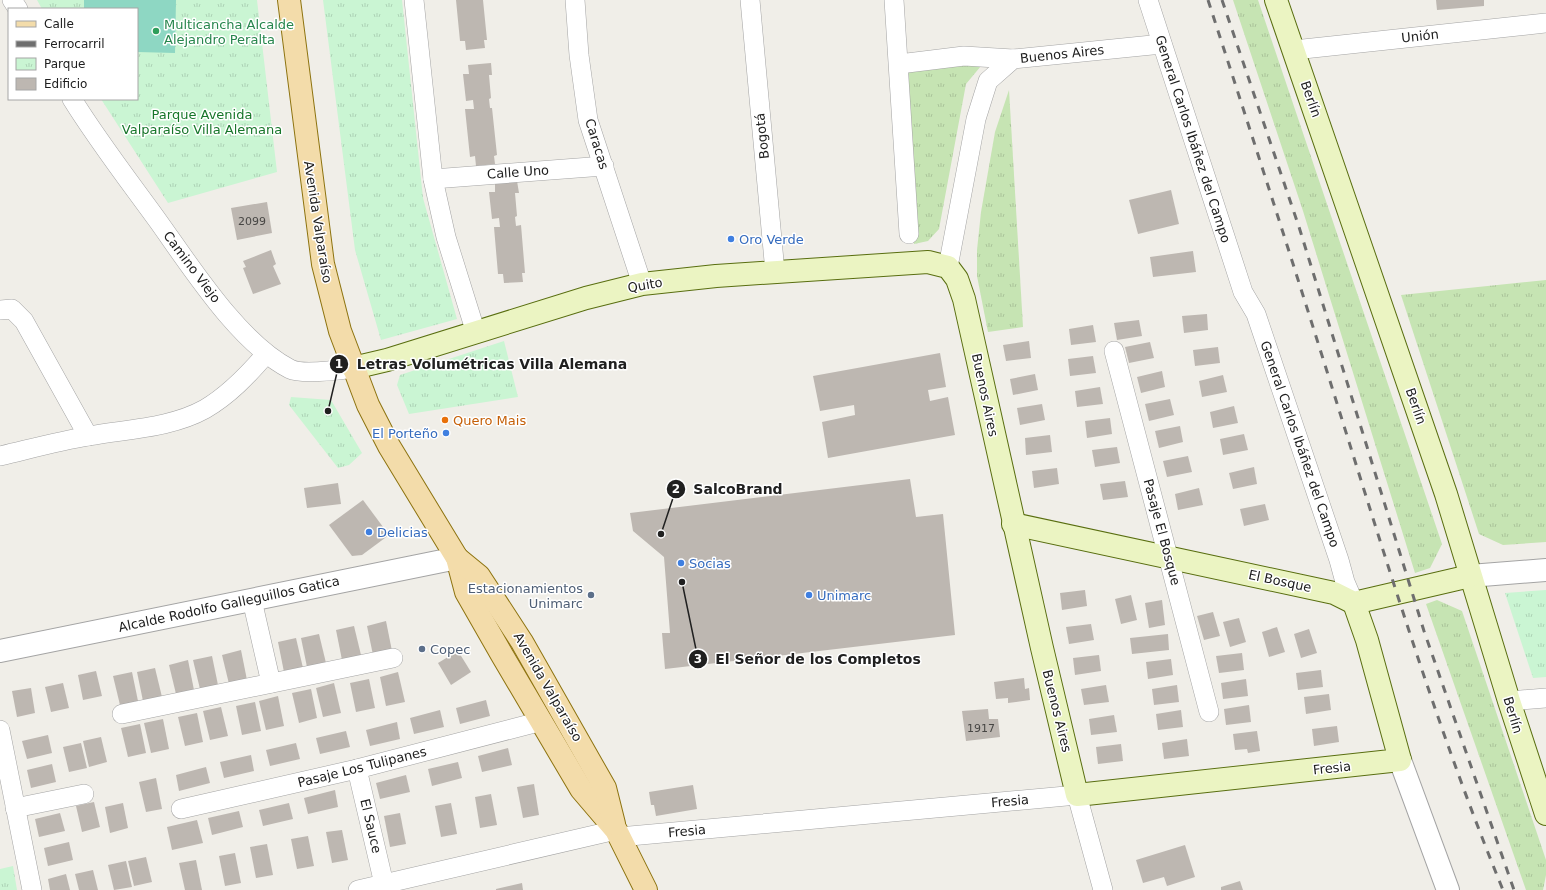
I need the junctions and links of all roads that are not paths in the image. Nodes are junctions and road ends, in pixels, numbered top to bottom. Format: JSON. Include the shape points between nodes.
{"nodes":[{"id":1,"x":289,"y":0,"type":"edge"},
{"id":2,"x":414,"y":0,"type":"edge"},
{"id":3,"x":575,"y":0,"type":"edge"},
{"id":4,"x":750,"y":0,"type":"edge"},
{"id":5,"x":894,"y":0,"type":"edge"},
{"id":6,"x":1148,"y":0,"type":"edge"},
{"id":7,"x":1276,"y":0,"type":"edge"},
{"id":8,"x":1546,"y":23,"type":"edge"},
{"id":9,"x":1162,"y":44,"type":"junction"},
{"id":10,"x":1294,"y":50,"type":"junction"},
{"id":11,"x":1013,"y":59,"type":"junction"},
{"id":12,"x":899,"y":64,"type":"junction"},
{"id":13,"x":73,"y":100,"type":"edge"},
{"id":14,"x":604,"y":166,"type":"junction"},
{"id":15,"x":433,"y":179,"type":"junction"},
{"id":16,"x":909,"y":234,"type":"dead end"},
{"id":17,"x":948,"y":267,"type":"junction"},
{"id":18,"x":775,"y":272,"type":"junction"},
{"id":19,"x":642,"y":284,"type":"junction"},
{"id":20,"x":0,"y":310,"type":"edge"},
{"id":21,"x":476,"y":333,"type":"junction"},
{"id":22,"x":1114,"y":351,"type":"dead end"},
{"id":23,"x":266,"y":354,"type":"junction"},
{"id":24,"x":353,"y":368,"type":"junction"},
{"id":25,"x":88,"y":436,"type":"junction"},
{"id":26,"x":0,"y":456,"type":"edge"},
{"id":27,"x":1013,"y":524,"type":"junction"},
{"id":28,"x":1168,"y":557,"type":"junction"},
{"id":29,"x":457,"y":558,"type":"junction"},
{"id":30,"x":1546,"y":570,"type":"edge"},
{"id":31,"x":1470,"y":576,"type":"junction"},
{"id":32,"x":252,"y":600,"type":"junction"},
{"id":33,"x":1354,"y":602,"type":"junction"},
{"id":34,"x":0,"y":651,"type":"edge"},
{"id":35,"x":393,"y":658,"type":"dead end"},
{"id":36,"x":271,"y":683,"type":"junction"},
{"id":37,"x":1546,"y":698,"type":"edge"},
{"id":38,"x":1509,"y":701,"type":"junction"},
{"id":39,"x":1209,"y":712,"type":"dead end"},
{"id":40,"x":122,"y":714,"type":"dead end"},
{"id":41,"x":542,"y":721,"type":"junction"},
{"id":42,"x":0,"y":730,"type":"edge"},
{"id":43,"x":1400,"y":760,"type":"junction"},
{"id":44,"x":357,"y":769,"type":"junction"},
{"id":45,"x":84,"y":794,"type":"dead end"},
{"id":46,"x":1077,"y":795,"type":"junction"},
{"id":47,"x":15,"y":808,"type":"junction"},
{"id":48,"x":181,"y":809,"type":"dead end"},
{"id":49,"x":1546,"y":814,"type":"edge"},
{"id":50,"x":617,"y":834,"type":"junction"},
{"id":51,"x":384,"y":884,"type":"junction"},
{"id":52,"x":32,"y":890,"type":"edge"},
{"id":53,"x":358,"y":890,"type":"edge"},
{"id":54,"x":646,"y":890,"type":"edge"},
{"id":55,"x":1103,"y":890,"type":"edge"},
{"id":56,"x":1448,"y":890,"type":"edge"}],
"edges":[{"from":1,"to":24,"type":"main road","name":"Avenida Valparaíso","via":[[322,264]]},
{"from":2,"to":15,"type":"street"},
{"from":3,"to":14,"type":"street","name":"Caracas","via":[[588,120]]},
{"from":4,"to":18,"type":"street","name":"Bogotá"},
{"from":5,"to":12,"type":"street"},
{"from":6,"to":9,"type":"street","name":"General Carlos Ibáñez del Campo"},
{"from":7,"to":10,"type":"main road","name":"Berlín"},
{"from":8,"to":10,"type":"street","name":"Unión"},
{"from":9,"to":11,"type":"street","name":"Buenos Aires"},
{"from":9,"to":33,"type":"street","name":"General Carlos Ibáñez del Campo","via":[[1243,292],[1256,314],[1345,582]]},
{"from":10,"to":31,"type":"main road","name":"Berlín","via":[[1446,494]]},
{"from":11,"to":12,"type":"street","via":[[964,56]]},
{"from":11,"to":17,"type":"street","name":"Buenos Aires","via":[[988,81],[976,119]]},
{"from":12,"to":16,"type":"street"},
{"from":13,"to":23,"type":"street","name":"Camino Viejo","via":[[198,276],[244,334]]},
{"from":14,"to":15,"type":"street","name":"Calle Uno"},
{"from":14,"to":19,"type":"street","name":"Caracas"},
{"from":15,"to":21,"type":"street","via":[[446,237]]},
{"from":17,"to":18,"type":"main road","name":"Quito","via":[[928,262]]},
{"from":17,"to":27,"type":"main road","name":"Buenos Aires","via":[[957,279],[964,299]]},
{"from":18,"to":19,"type":"main road","name":"Quito"},
{"from":19,"to":21,"type":"main road","name":"Quito","via":[[586,298]]},
{"from":20,"to":25,"type":"street","via":[[12,309],[24,321]]},
{"from":21,"to":24,"type":"main road","name":"Quito"},
{"from":22,"to":28,"type":"street","name":"Pasaje El Bosque"},
{"from":23,"to":24,"type":"street","name":"Camino Viejo","via":[[292,370],[325,372]]},
{"from":23,"to":25,"type":"street","via":[[246,379],[194,414],[167,422]]},
{"from":24,"to":29,"type":"main road","name":"Avenida Valparaíso","via":[[382,433]]},
{"from":25,"to":26,"type":"street"},
{"from":27,"to":28,"type":"main road","name":"El Bosque"},
{"from":27,"to":46,"type":"main road","name":"Buenos Aires"},
{"from":28,"to":33,"type":"main road","name":"El Bosque","via":[[1334,593]]},
{"from":28,"to":39,"type":"street","name":"Pasaje El Bosque"},
{"from":29,"to":32,"type":"street","name":"Alcalde Rodolfo Galleguillos Gatica"},
{"from":29,"to":41,"type":"main road","name":"Avenida Valparaíso","via":[[466,592]]},
{"from":29,"to":50,"type":"main road","name":"Avenida Valparaíso","via":[[480,576],[522,642],[605,788]]},
{"from":30,"to":31,"type":"street"},
{"from":31,"to":33,"type":"main road"},
{"from":31,"to":38,"type":"main road","name":"Berlín"},
{"from":32,"to":34,"type":"street","name":"Alcalde Rodolfo Galleguillos Gatica"},
{"from":32,"to":36,"type":"street"},
{"from":33,"to":43,"type":"main road","name":"General Carlos Ibáñez del Campo"},
{"from":35,"to":36,"type":"street"},
{"from":36,"to":40,"type":"street"},
{"from":37,"to":38,"type":"street"},
{"from":38,"to":49,"type":"main road","name":"Berlín"},
{"from":41,"to":44,"type":"street","name":"Pasaje Los Tulipanes"},
{"from":41,"to":50,"type":"main road","name":"Avenida Valparaíso","via":[[581,789]]},
{"from":42,"to":47,"type":"street"},
{"from":43,"to":46,"type":"main road","name":"Fresia"},
{"from":43,"to":56,"type":"street","name":"General Carlos Ibáñez del Campo"},
{"from":44,"to":48,"type":"street","name":"Pasaje Los Tulipanes"},
{"from":44,"to":51,"type":"street","name":"El Sauce"},
{"from":45,"to":47,"type":"street"},
{"from":46,"to":50,"type":"street","name":"Fresia"},
{"from":46,"to":55,"type":"street","name":"Buenos Aires"},
{"from":47,"to":52,"type":"street"},
{"from":50,"to":51,"type":"street","name":"Fresia"},
{"from":50,"to":54,"type":"main road","name":"Avenida Valparaíso"},
{"from":51,"to":53,"type":"street","name":"Fresia"}]}
